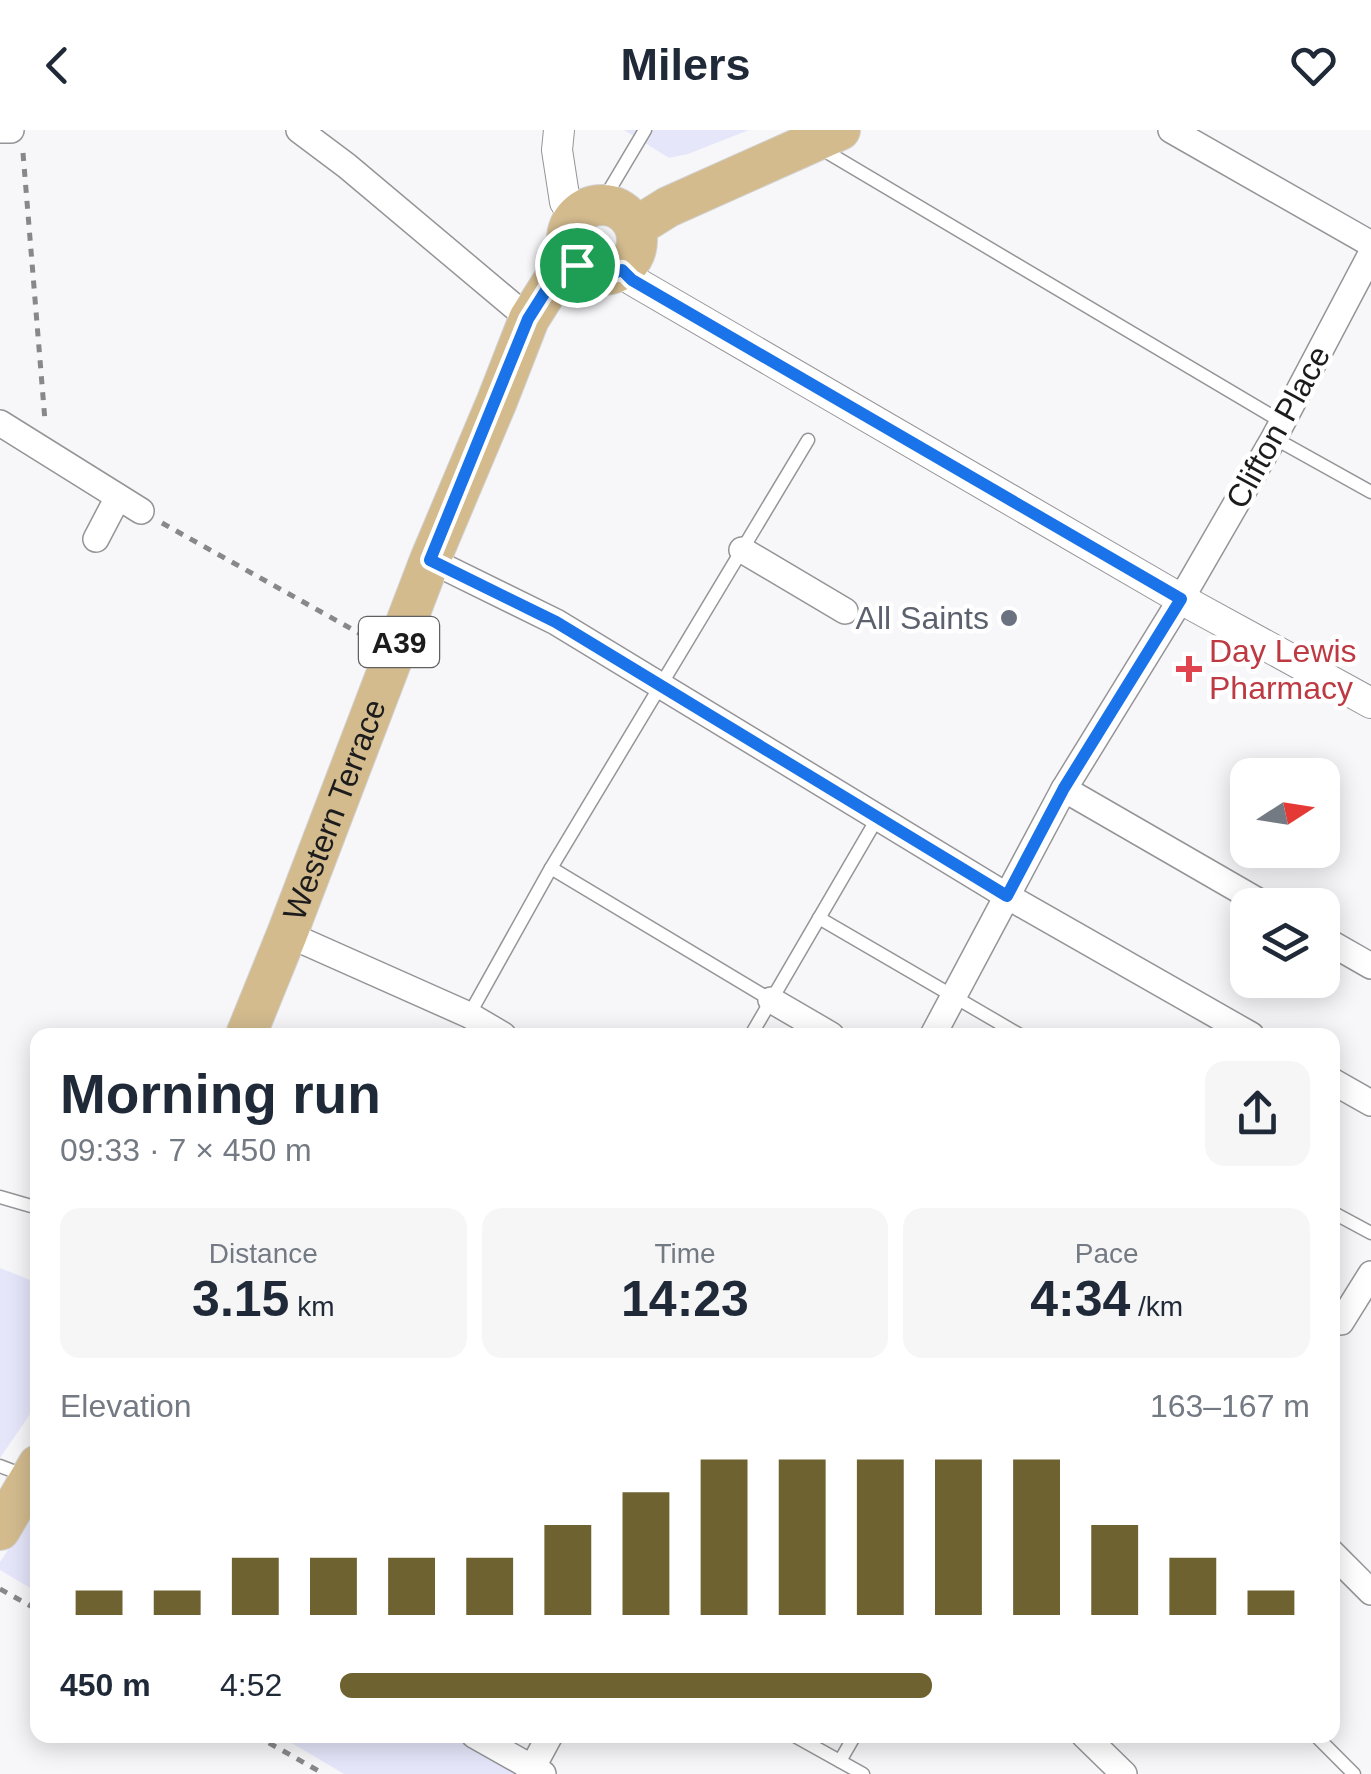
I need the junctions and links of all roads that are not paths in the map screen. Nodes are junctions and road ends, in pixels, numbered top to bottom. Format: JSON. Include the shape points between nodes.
{"nodes":[{"id":1,"x":0,"y":130,"type":"edge"},
{"id":2,"x":299,"y":130,"type":"edge"},
{"id":3,"x":558,"y":130,"type":"edge"},
{"id":4,"x":646,"y":130,"type":"edge"},
{"id":5,"x":1171,"y":130,"type":"edge"},
{"id":6,"x":826,"y":137,"type":"edge"},
{"id":7,"x":16,"y":140,"type":"edge"},
{"id":8,"x":588,"y":210,"type":"junction"},
{"id":9,"x":636,"y":227,"type":"junction"},
{"id":10,"x":1371,"y":244,"type":"edge"},
{"id":11,"x":1371,"y":254,"type":"edge"},
{"id":12,"x":577,"y":265,"type":"junction"},
{"id":13,"x":622,"y":270,"type":"junction"},
{"id":14,"x":528,"y":319,"type":"junction"},
{"id":15,"x":0,"y":423,"type":"edge"},
{"id":16,"x":1278,"y":430,"type":"junction"},
{"id":17,"x":808,"y":440,"type":"dead end"},
{"id":18,"x":1371,"y":492,"type":"edge"},
{"id":19,"x":118,"y":497,"type":"junction"},
{"id":20,"x":141,"y":511,"type":"road end"},
{"id":21,"x":96,"y":538,"type":"dead end"},
{"id":22,"x":742,"y":550,"type":"junction"},
{"id":23,"x":430,"y":560,"type":"junction"},
{"id":24,"x":1181,"y":599,"type":"junction"},
{"id":25,"x":846,"y":611,"type":"dead end"},
{"id":26,"x":660,"y":686,"type":"junction"},
{"id":27,"x":1371,"y":704,"type":"edge"},
{"id":28,"x":1064,"y":788,"type":"junction"},
{"id":29,"x":878,"y":817,"type":"junction"},
{"id":30,"x":552,"y":868,"type":"junction"},
{"id":31,"x":1236,"y":888,"type":"edge"},
{"id":32,"x":1007,"y":896,"type":"junction"},
{"id":33,"x":820,"y":918,"type":"junction"},
{"id":34,"x":288,"y":934,"type":"junction"},
{"id":35,"x":1340,"y":948,"type":"edge"},
{"id":36,"x":1371,"y":966,"type":"edge"},
{"id":37,"x":953,"y":997,"type":"junction"},
{"id":38,"x":771,"y":1000,"type":"junction"},
{"id":39,"x":249,"y":1028,"type":"edge"},
{"id":40,"x":487,"y":1028,"type":"edge"},
{"id":41,"x":754,"y":1028,"type":"edge"},
{"id":42,"x":819,"y":1028,"type":"edge"},
{"id":43,"x":937,"y":1028,"type":"edge"},
{"id":44,"x":1008,"y":1028,"type":"edge"},
{"id":45,"x":1239,"y":1028,"type":"edge"},
{"id":46,"x":1340,"y":1086,"type":"edge"},
{"id":47,"x":1371,"y":1103,"type":"edge"},
{"id":48,"x":0,"y":1197,"type":"edge"},
{"id":49,"x":30,"y":1206,"type":"edge"},
{"id":50,"x":1340,"y":1217,"type":"edge"},
{"id":51,"x":1371,"y":1234,"type":"edge"},
{"id":52,"x":1371,"y":1274,"type":"edge"},
{"id":53,"x":1340,"y":1318,"type":"edge"},
{"id":54,"x":26,"y":1476,"type":"edge"},
{"id":55,"x":0,"y":1530,"type":"edge"},
{"id":56,"x":1340,"y":1561,"type":"edge"},
{"id":57,"x":1371,"y":1592,"type":"edge"},
{"id":58,"x":487,"y":1743,"type":"edge"},
{"id":59,"x":547,"y":1743,"type":"edge"},
{"id":60,"x":807,"y":1743,"type":"edge"},
{"id":61,"x":850,"y":1743,"type":"edge"},
{"id":62,"x":1092,"y":1743,"type":"edge"},
{"id":63,"x":1323,"y":1743,"type":"edge"},
{"id":64,"x":840,"y":1761,"type":"junction"},
{"id":65,"x":535,"y":1772,"type":"edge"},
{"id":66,"x":863,"y":1774,"type":"edge"},
{"id":67,"x":1124,"y":1774,"type":"edge"},
{"id":68,"x":1354,"y":1774,"type":"edge"}],
"edges":[{"from":1,"to":7,"type":"street"},
{"from":2,"to":14,"type":"street"},
{"from":3,"to":8,"type":"street","via":[[565,202]]},
{"from":4,"to":8,"type":"lane"},
{"from":5,"to":10,"type":"street"},
{"from":6,"to":9,"type":"main road"},
{"from":6,"to":16,"type":"lane"},
{"from":8,"to":9,"type":"main road","via":[[616,206]]},
{"from":8,"to":12,"type":"main road","via":[[566,240]]},
{"from":9,"to":13,"type":"main road","via":[[636,251]]},
{"from":11,"to":16,"type":"street","name":"Clifton Place"},
{"from":12,"to":13,"type":"main road","via":[[599,275]]},
{"from":12,"to":14,"type":"main road","name":"Western Terrace","number":"A39","via":[[552,281]]},
{"from":13,"to":24,"type":"street"},
{"from":14,"to":23,"type":"main road","name":"Western Terrace","number":"A39"},
{"from":15,"to":19,"type":"street"},
{"from":16,"to":18,"type":"lane"},
{"from":16,"to":24,"type":"street","name":"Clifton Place"},
{"from":17,"to":22,"type":"lane"},
{"from":19,"to":20,"type":"street"},
{"from":19,"to":21,"type":"street"},
{"from":22,"to":25,"type":"street"},
{"from":22,"to":26,"type":"lane"},
{"from":23,"to":26,"type":"street","via":[[556,622]]},
{"from":23,"to":34,"type":"main road","name":"Western Terrace","number":"A39"},
{"from":24,"to":27,"type":"street"},
{"from":24,"to":28,"type":"street","name":"Clifton Place"},
{"from":26,"to":29,"type":"street"},
{"from":26,"to":30,"type":"lane"},
{"from":28,"to":31,"type":"street"},
{"from":28,"to":32,"type":"street","name":"Clifton Place"},
{"from":29,"to":32,"type":"street"},
{"from":29,"to":33,"type":"lane"},
{"from":30,"to":38,"type":"lane"},
{"from":30,"to":40,"type":"lane"},
{"from":32,"to":37,"type":"street","name":"Clifton Place"},
{"from":32,"to":45,"type":"street"},
{"from":33,"to":37,"type":"lane"},
{"from":33,"to":38,"type":"lane"},
{"from":34,"to":39,"type":"main road","name":"Western Terrace","number":"A39"},
{"from":34,"to":40,"type":"street"},
{"from":35,"to":36,"type":"street"},
{"from":37,"to":43,"type":"street","name":"Clifton Place"},
{"from":37,"to":44,"type":"lane"},
{"from":38,"to":41,"type":"lane"},
{"from":38,"to":42,"type":"street"},
{"from":46,"to":47,"type":"street"},
{"from":48,"to":49,"type":"lane"},
{"from":50,"to":51,"type":"lane"},
{"from":52,"to":53,"type":"street"},
{"from":54,"to":55,"type":"main road"},
{"from":56,"to":57,"type":"street"},
{"from":58,"to":65,"type":"street"},
{"from":59,"to":65,"type":"street"},
{"from":60,"to":64,"type":"lane"},
{"from":61,"to":64,"type":"lane"},
{"from":62,"to":67,"type":"street"},
{"from":63,"to":68,"type":"lane"},
{"from":64,"to":66,"type":"lane"}]}
